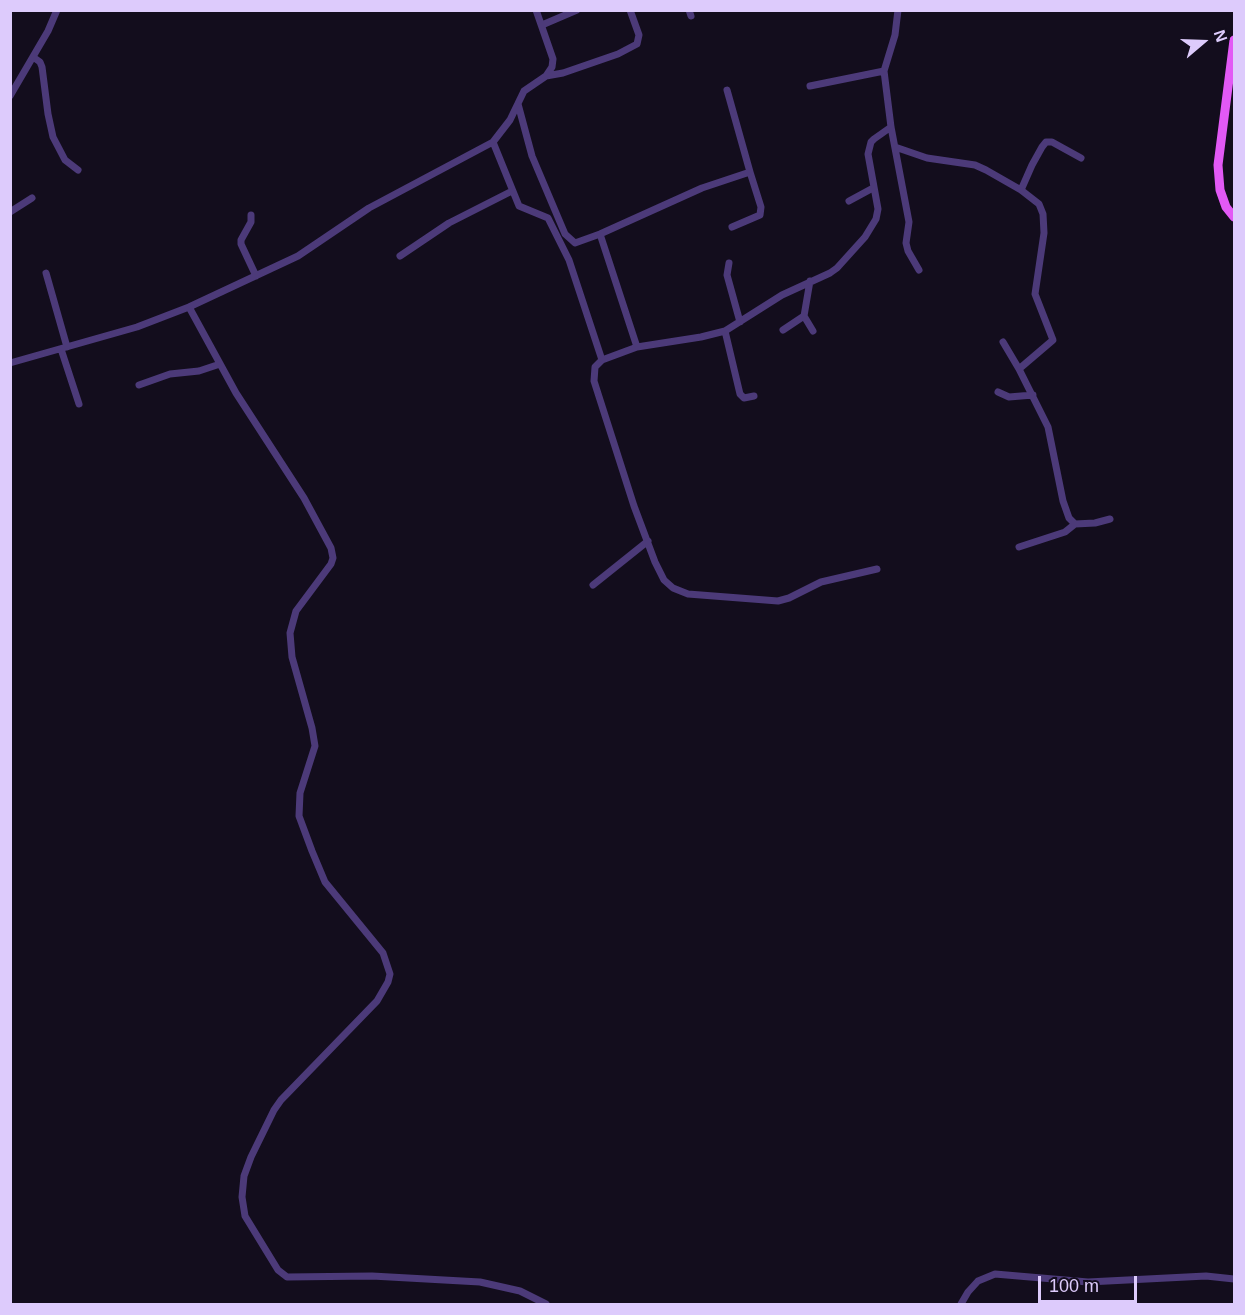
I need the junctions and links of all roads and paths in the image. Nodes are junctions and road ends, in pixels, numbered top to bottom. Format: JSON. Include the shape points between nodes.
{"nodes":[{"id":1,"x":57,"y":10,"type":"edge"},
{"id":2,"x":536,"y":10,"type":"edge"},
{"id":3,"x":577,"y":10,"type":"edge"},
{"id":4,"x":630,"y":10,"type":"edge"},
{"id":5,"x":898,"y":10,"type":"edge"},
{"id":6,"x":542,"y":24,"type":"junction"},
{"id":7,"x":1234,"y":40,"type":"edge"},
{"id":8,"x":33,"y":57,"type":"junction"},
{"id":9,"x":884,"y":71,"type":"junction"},
{"id":10,"x":546,"y":76,"type":"junction"},
{"id":11,"x":810,"y":86,"type":"dead end"},
{"id":12,"x":727,"y":90,"type":"dead end"},
{"id":13,"x":10,"y":96,"type":"edge"},
{"id":14,"x":518,"y":104,"type":"junction"},
{"id":15,"x":891,"y":127,"type":"junction"},
{"id":16,"x":493,"y":142,"type":"junction"},
{"id":17,"x":895,"y":147,"type":"junction"},
{"id":18,"x":1081,"y":158,"type":"dead end"},
{"id":19,"x":78,"y":170,"type":"dead end"},
{"id":20,"x":750,"y":172,"type":"junction"},
{"id":21,"x":873,"y":188,"type":"junction"},
{"id":22,"x":1021,"y":190,"type":"junction"},
{"id":23,"x":512,"y":191,"type":"junction"},
{"id":24,"x":32,"y":198,"type":"dead end"},
{"id":25,"x":849,"y":201,"type":"dead end"},
{"id":26,"x":10,"y":212,"type":"edge"},
{"id":27,"x":250,"y":215,"type":"dead end"},
{"id":28,"x":1234,"y":217,"type":"edge"},
{"id":29,"x":732,"y":227,"type":"dead end"},
{"id":30,"x":600,"y":234,"type":"junction"},
{"id":31,"x":400,"y":256,"type":"dead end"},
{"id":32,"x":729,"y":263,"type":"dead end"},
{"id":33,"x":919,"y":270,"type":"dead end"},
{"id":34,"x":46,"y":273,"type":"dead end"},
{"id":35,"x":256,"y":276,"type":"junction"},
{"id":36,"x":810,"y":281,"type":"junction"},
{"id":37,"x":189,"y":306,"type":"junction"},
{"id":38,"x":804,"y":316,"type":"junction"},
{"id":39,"x":740,"y":322,"type":"junction"},
{"id":40,"x":783,"y":330,"type":"dead end"},
{"id":41,"x":725,"y":331,"type":"junction"},
{"id":42,"x":813,"y":331,"type":"dead end"},
{"id":43,"x":1003,"y":342,"type":"dead end"},
{"id":44,"x":64,"y":348,"type":"junction"},
{"id":45,"x":637,"y":348,"type":"junction"},
{"id":46,"x":602,"y":360,"type":"junction"},
{"id":47,"x":10,"y":363,"type":"edge"},
{"id":48,"x":220,"y":364,"type":"junction"},
{"id":49,"x":1019,"y":369,"type":"junction"},
{"id":50,"x":139,"y":385,"type":"dead end"},
{"id":51,"x":998,"y":392,"type":"dead end"},
{"id":52,"x":1033,"y":395,"type":"junction"},
{"id":53,"x":754,"y":396,"type":"dead end"},
{"id":54,"x":79,"y":404,"type":"dead end"},
{"id":55,"x":1110,"y":519,"type":"dead end"},
{"id":56,"x":1075,"y":524,"type":"junction"},
{"id":57,"x":648,"y":541,"type":"junction"},
{"id":58,"x":1020,"y":547,"type":"dead end"},
{"id":59,"x":877,"y":569,"type":"dead end"},
{"id":60,"x":593,"y":585,"type":"dead end"},
{"id":61,"x":1234,"y":1279,"type":"edge"},
{"id":62,"x":546,"y":1305,"type":"edge"},
{"id":63,"x":961,"y":1305,"type":"edge"}],
"edges":[{"from":1,"to":8,"type":"street"},
{"from":2,"to":6,"type":"street"},
{"from":3,"to":6,"type":"street"},
{"from":4,"to":10,"type":"street","via":[[639,35],[637,44],[618,54]]},
{"from":5,"to":9,"type":"street"},
{"from":6,"to":10,"type":"street","via":[[553,59]]},
{"from":7,"to":28,"type":"main road","via":[[1218,165],[1220,190]]},
{"from":8,"to":13,"type":"street"},
{"from":8,"to":19,"type":"street","via":[[42,67],[53,137],[65,160]]},
{"from":9,"to":11,"type":"street"},
{"from":9,"to":15,"type":"street"},
{"from":10,"to":14,"type":"street","via":[[524,90]]},
{"from":12,"to":20,"type":"street"},
{"from":14,"to":16,"type":"street"},
{"from":14,"to":30,"type":"street","via":[[532,156],[565,234],[575,243]]},
{"from":15,"to":17,"type":"street"},
{"from":15,"to":21,"type":"street","via":[[871,142],[868,163]]},
{"from":16,"to":23,"type":"street"},
{"from":16,"to":35,"type":"street","via":[[369,208],[298,256]]},
{"from":17,"to":22,"type":"street","via":[[927,158],[975,165]]},
{"from":17,"to":33,"type":"street","via":[[909,222],[906,243]]},
{"from":18,"to":22,"type":"street","via":[[1052,142],[1045,143]]},
{"from":20,"to":29,"type":"street","via":[[760,215]]},
{"from":20,"to":30,"type":"street","via":[[702,188]]},
{"from":21,"to":25,"type":"street"},
{"from":21,"to":36,"type":"street","via":[[877,214],[865,237],[837,268]]},
{"from":22,"to":49,"type":"street","via":[[1039,204],[1045,221],[1035,294],[1053,340]]},
{"from":23,"to":31,"type":"street","via":[[449,223]]},
{"from":23,"to":46,"type":"street","via":[[519,206],[550,220],[569,260]]},
{"from":24,"to":26,"type":"street"},
{"from":27,"to":35,"type":"street","via":[[251,222],[241,244]]},
{"from":30,"to":45,"type":"street"},
{"from":32,"to":39,"type":"street","via":[[727,275]]},
{"from":34,"to":44,"type":"street"},
{"from":35,"to":37,"type":"street"},
{"from":36,"to":38,"type":"street"},
{"from":36,"to":39,"type":"street"},
{"from":37,"to":44,"type":"street","via":[[137,327]]},
{"from":37,"to":48,"type":"street"},
{"from":38,"to":40,"type":"street"},
{"from":38,"to":42,"type":"street"},
{"from":39,"to":41,"type":"street"},
{"from":41,"to":45,"type":"street"},
{"from":41,"to":53,"type":"street","via":[[740,394],[744,398]]},
{"from":43,"to":49,"type":"street"},
{"from":44,"to":47,"type":"street"},
{"from":44,"to":54,"type":"street"},
{"from":45,"to":46,"type":"street"},
{"from":46,"to":57,"type":"street","via":[[595,368],[594,381]]},
{"from":48,"to":50,"type":"street"},
{"from":48,"to":62,"type":"street","via":[[331,548],[331,564],[296,611],[290,633],[292,657],[315,746],[300,793],[299,816],[326,882],[383,953],[390,974],[377,1001],[274,1110],[244,1176],[245,1216],[278,1270],[287,1277],[372,1276],[480,1282],[520,1291]]},
{"from":49,"to":52,"type":"street"},
{"from":51,"to":52,"type":"street","via":[[1009,397]]},
{"from":52,"to":56,"type":"street","via":[[1052,437],[1063,501]]},
{"from":55,"to":56,"type":"street"},
{"from":56,"to":58,"type":"street","via":[[1065,532]]},
{"from":57,"to":59,"type":"street","via":[[664,580],[688,594],[778,601],[821,582]]},
{"from":57,"to":60,"type":"street"},
{"from":61,"to":63,"type":"street","via":[[1206,1276],[1088,1282],[995,1274],[978,1281]]}]}
